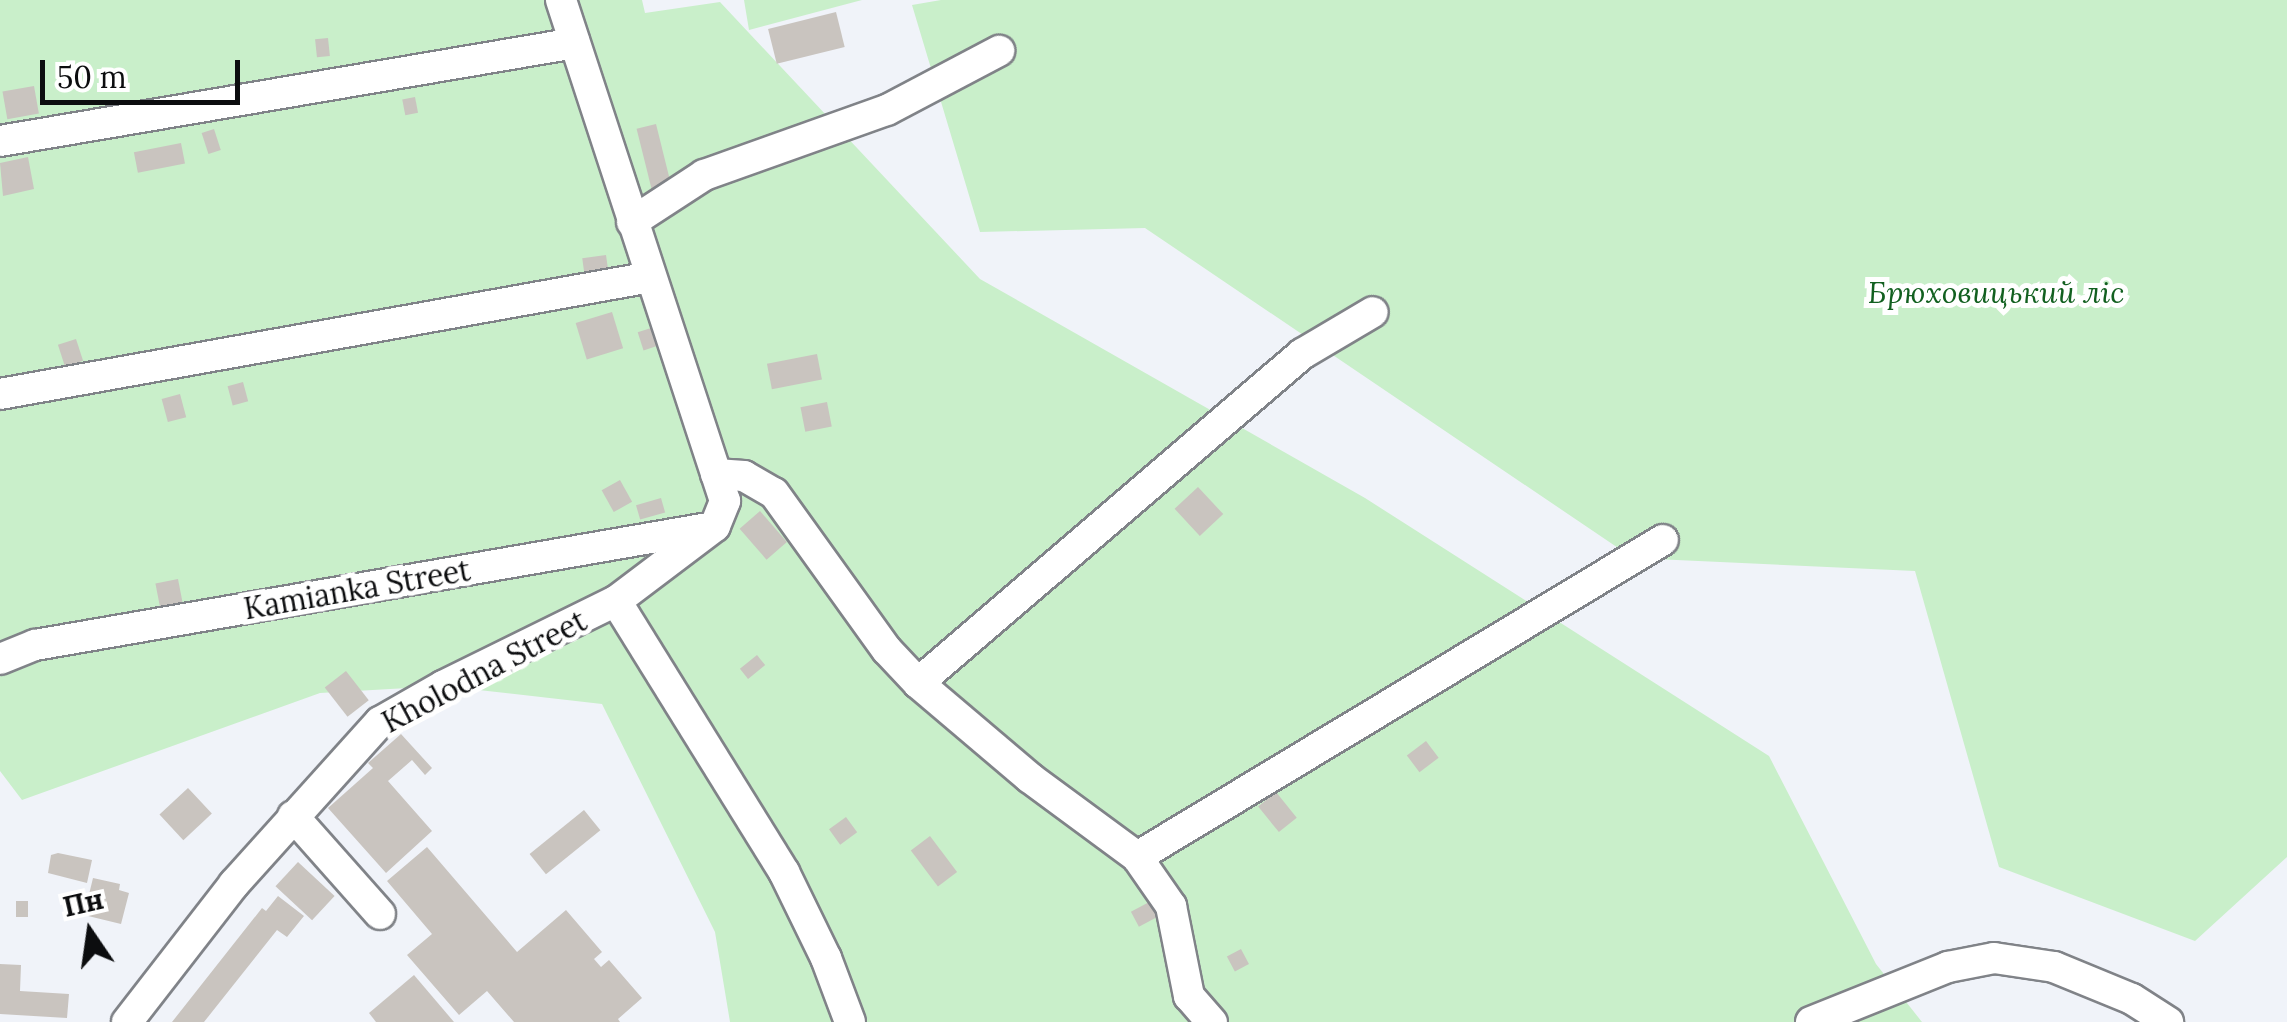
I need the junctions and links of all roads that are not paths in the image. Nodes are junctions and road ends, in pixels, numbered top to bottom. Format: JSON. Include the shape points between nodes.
{"nodes":[{"id":1,"x":561,"y":0,"type":"edge"},
{"id":2,"x":574,"y":43,"type":"junction"},
{"id":3,"x":999,"y":52,"type":"dead end"},
{"id":4,"x":0,"y":141,"type":"edge"},
{"id":5,"x":632,"y":222,"type":"junction"},
{"id":6,"x":650,"y":277,"type":"junction"},
{"id":7,"x":1373,"y":312,"type":"dead end"},
{"id":8,"x":0,"y":394,"type":"edge"},
{"id":9,"x":716,"y":474,"type":"junction"},
{"id":10,"x":715,"y":526,"type":"junction"},
{"id":11,"x":1662,"y":540,"type":"dead end"},
{"id":12,"x":616,"y":601,"type":"junction"},
{"id":13,"x":0,"y":659,"type":"edge"},
{"id":14,"x":918,"y":683,"type":"junction"},
{"id":15,"x":293,"y":816,"type":"junction"},
{"id":16,"x":1137,"y":857,"type":"junction"},
{"id":17,"x":380,"y":914,"type":"dead end"},
{"id":18,"x":126,"y":1022,"type":"edge"},
{"id":19,"x":850,"y":1022,"type":"edge"},
{"id":20,"x":1212,"y":1022,"type":"edge"},
{"id":21,"x":1812,"y":1022,"type":"edge"},
{"id":22,"x":2168,"y":1022,"type":"edge"}],
"edges":[{"from":1,"to":2,"type":"street"},
{"from":2,"to":4,"type":"street"},
{"from":2,"to":5,"type":"street"},
{"from":3,"to":5,"type":"street","via":[[887,110],[704,175]]},
{"from":5,"to":6,"type":"street"},
{"from":6,"to":8,"type":"street"},
{"from":6,"to":9,"type":"street"},
{"from":7,"to":14,"type":"street","via":[[1302,354]]},
{"from":9,"to":10,"type":"street","via":[[725,501]]},
{"from":9,"to":14,"type":"street","via":[[744,476],[774,493]]},
{"from":10,"to":12,"type":"street","name":"Kholodna Street"},
{"from":10,"to":13,"type":"street","name":"Kamianka Street","via":[[35,645]]},
{"from":11,"to":16,"type":"street"},
{"from":12,"to":15,"type":"street","name":"Kholodna Street","via":[[380,722]]},
{"from":12,"to":19,"type":"street","via":[[784,872]]},
{"from":14,"to":16,"type":"street"},
{"from":15,"to":17,"type":"street"},
{"from":15,"to":18,"type":"street","name":"Kholodna Street"},
{"from":16,"to":20,"type":"street","via":[[1171,906],[1189,996]]},
{"from":21,"to":22,"type":"street","via":[[1948,967],[1994,958],[2054,967],[2132,999]]}]}
